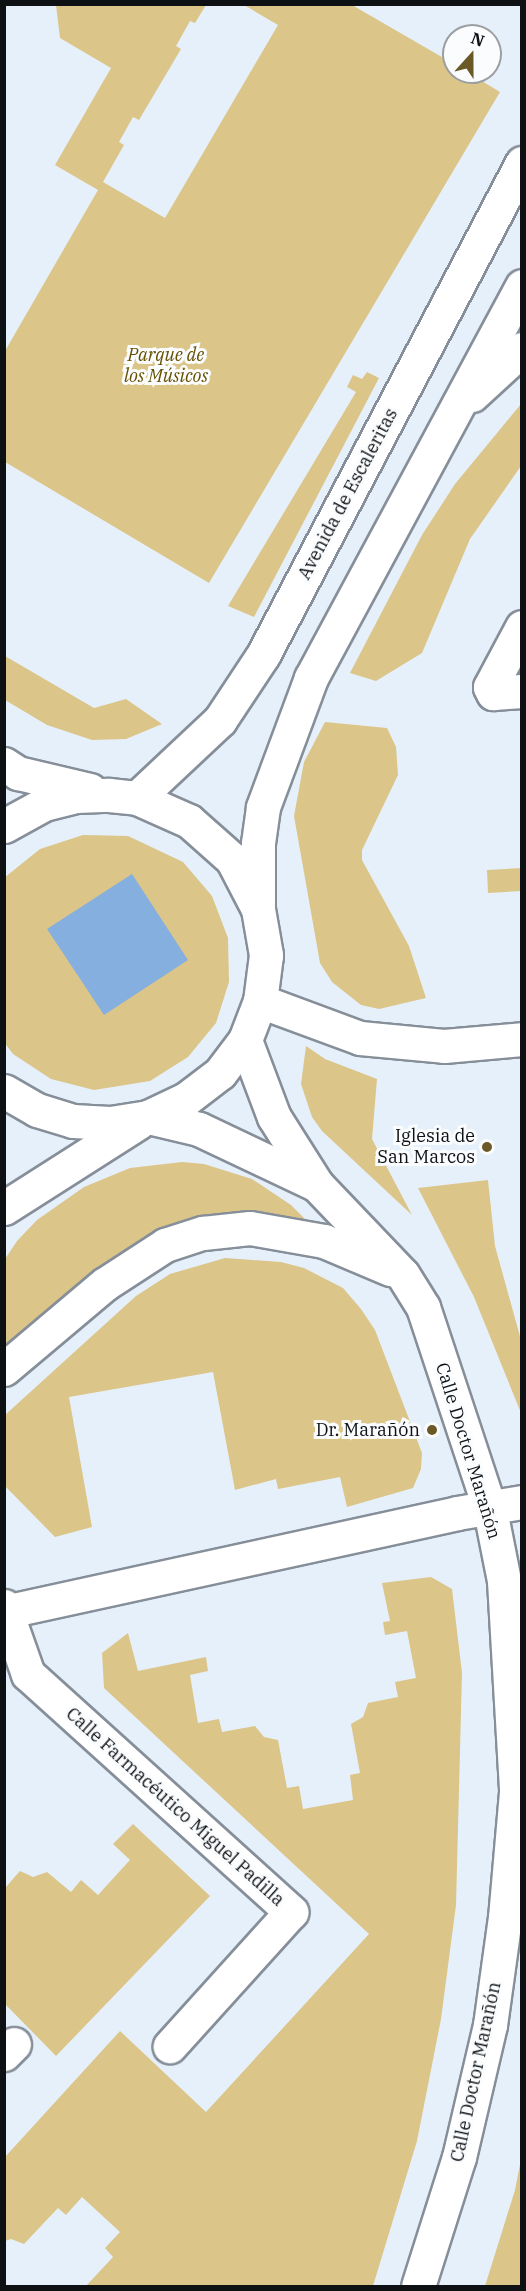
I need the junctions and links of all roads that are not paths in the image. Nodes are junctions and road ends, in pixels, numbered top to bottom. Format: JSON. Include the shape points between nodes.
{"nodes":[{"id":1,"x":522,"y":163,"type":"edge"},
{"id":2,"x":522,"y":286,"type":"edge"},
{"id":3,"x":522,"y":349,"type":"edge"},
{"id":4,"x":453,"y":412,"type":"junction"},
{"id":5,"x":522,"y":627,"type":"edge"},
{"id":6,"x":507,"y":692,"type":"edge"},
{"id":7,"x":4,"y":764,"type":"edge"},
{"id":8,"x":123,"y":796,"type":"junction"},
{"id":9,"x":4,"y":826,"type":"edge"},
{"id":10,"x":258,"y":909,"type":"junction"},
{"id":11,"x":260,"y":1001,"type":"junction"},
{"id":12,"x":522,"y":1039,"type":"edge"},
{"id":13,"x":245,"y":1040,"type":"junction"},
{"id":14,"x":4,"y":1091,"type":"edge"},
{"id":15,"x":148,"y":1117,"type":"junction"},
{"id":16,"x":317,"y":1185,"type":"junction"},
{"id":17,"x":4,"y":1208,"type":"edge"},
{"id":18,"x":403,"y":1275,"type":"junction"},
{"id":19,"x":4,"y":1369,"type":"edge"},
{"id":20,"x":522,"y":1502,"type":"edge"},
{"id":21,"x":490,"y":1510,"type":"junction"},
{"id":22,"x":5,"y":1610,"type":"edge"},
{"id":23,"x":170,"y":2046,"type":"dead end"},
{"id":24,"x":418,"y":2286,"type":"edge"}],
"edges":[{"from":1,"to":8,"type":"street","name":"Avenida de Escaleritas","via":[[263,655],[219,720]]},
{"from":2,"to":4,"type":"street"},
{"from":3,"to":4,"type":"street"},
{"from":4,"to":10,"type":"street","via":[[311,678],[279,757],[263,807],[258,843]]},
{"from":5,"to":6,"type":"street","via":[[491,683]]},
{"from":7,"to":8,"type":"street","via":[[18,773]]},
{"from":8,"to":9,"type":"street","via":[[76,796],[44,804]]},
{"from":8,"to":10,"type":"street","via":[[189,821],[232,859]]},
{"from":10,"to":11,"type":"street","via":[[266,955]]},
{"from":11,"to":12,"type":"street","via":[[360,1038],[444,1046]]},
{"from":11,"to":13,"type":"street"},
{"from":13,"to":15,"type":"street","via":[[220,1074],[186,1099]]},
{"from":13,"to":16,"type":"street","name":"Calle Doctor Marañón","via":[[274,1118]]},
{"from":14,"to":15,"type":"street","via":[[37,1110],[73,1121],[110,1123]]},
{"from":15,"to":16,"type":"street","name":"Calle Doctor Marañón","via":[[199,1129]]},
{"from":15,"to":17,"type":"street"},
{"from":16,"to":18,"type":"street","name":"Calle Doctor Marañón"},
{"from":18,"to":19,"type":"street","via":[[324,1241],[250,1228],[203,1233],[165,1245],[105,1284]]},
{"from":18,"to":21,"type":"street","name":"Calle Doctor Marañón","via":[[423,1307]]},
{"from":20,"to":21,"type":"street","name":"Calle Farmacéutico Miguel Padilla"},
{"from":21,"to":22,"type":"street","name":"Calle Farmacéutico Miguel Padilla","via":[[457,1513]]},
{"from":21,"to":24,"type":"street","name":"Calle Doctor Marañón","via":[[504,1581],[516,1792],[505,1917],[490,2025],[459,2157]]},
{"from":22,"to":23,"type":"street","name":"Calle Farmacéutico Miguel Padilla","via":[[28,1674],[291,1912]]}]}
